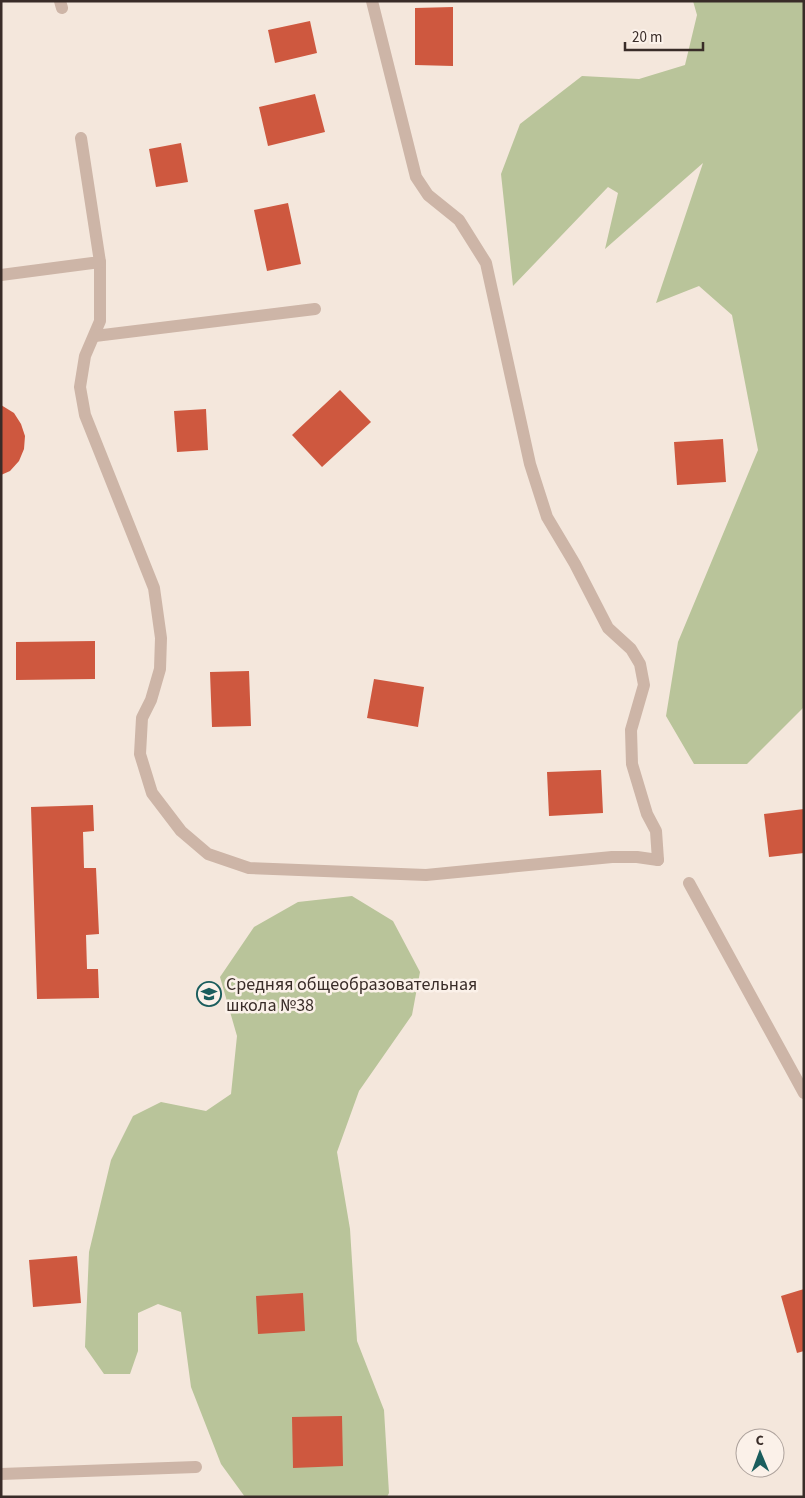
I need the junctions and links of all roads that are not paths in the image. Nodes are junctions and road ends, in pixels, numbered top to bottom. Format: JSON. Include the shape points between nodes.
{"nodes":[{"id":1,"x":372,"y":1,"type":"edge"},
{"id":2,"x":81,"y":138,"type":"dead end"},
{"id":3,"x":100,"y":262,"type":"junction"},
{"id":4,"x":1,"y":276,"type":"edge"},
{"id":5,"x":315,"y":309,"type":"dead end"},
{"id":6,"x":95,"y":336,"type":"junction"},
{"id":7,"x":689,"y":883,"type":"dead end"},
{"id":8,"x":804,"y":1093,"type":"edge"},
{"id":9,"x":196,"y":1467,"type":"dead end"},
{"id":10,"x":1,"y":1474,"type":"edge"}],
"edges":[{"from":1,"to":6,"type":"street","via":[[416,177],[428,195],[459,220],[486,263],[530,464],[547,517],[608,628],[632,649],[640,664],[644,685],[631,730],[632,764],[647,814],[656,831],[658,860],[637,856],[612,857],[426,874],[249,868],[208,854],[182,831],[152,793],[140,754],[142,718],[160,669],[159,612],[154,588],[134,534],[85,415],[80,387],[85,356]]},
{"from":2,"to":3,"type":"street"},
{"from":3,"to":4,"type":"street"},
{"from":3,"to":6,"type":"street","via":[[101,309]]},
{"from":5,"to":6,"type":"street"},
{"from":7,"to":8,"type":"street"},
{"from":9,"to":10,"type":"street"}]}
